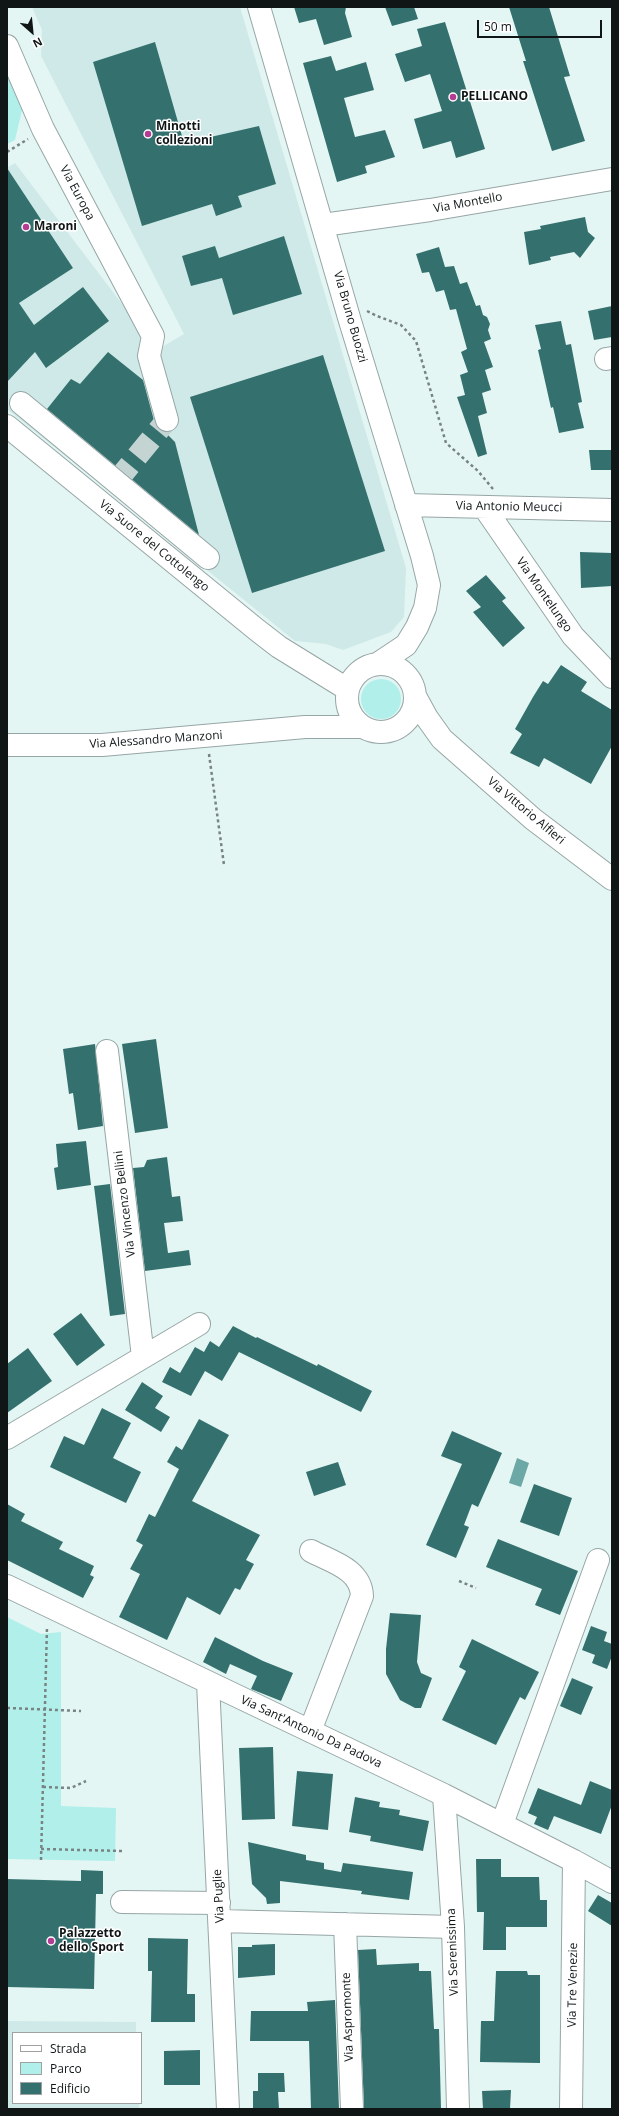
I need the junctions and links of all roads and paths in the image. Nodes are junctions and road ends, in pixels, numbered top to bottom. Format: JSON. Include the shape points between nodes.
{"nodes":[{"id":1,"x":259,"y":7,"type":"edge"},
{"id":2,"x":7,"y":46,"type":"edge"},
{"id":3,"x":43,"y":129,"type":"junction"},
{"id":4,"x":7,"y":152,"type":"edge"},
{"id":5,"x":612,"y":179,"type":"edge"},
{"id":6,"x":324,"y":225,"type":"junction"},
{"id":7,"x":361,"y":307,"type":"dead end"},
{"id":8,"x":21,"y":403,"type":"dead end"},
{"id":9,"x":167,"y":420,"type":"dead end"},
{"id":10,"x":7,"y":426,"type":"edge"},
{"id":11,"x":406,"y":505,"type":"junction"},
{"id":12,"x":489,"y":507,"type":"junction"},
{"id":13,"x":612,"y":510,"type":"edge"},
{"id":14,"x":208,"y":558,"type":"dead end"},
{"id":15,"x":417,"y":627,"type":"junction"},
{"id":16,"x":304,"y":661,"type":"junction"},
{"id":17,"x":379,"y":663,"type":"junction"},
{"id":18,"x":359,"y":671,"type":"junction"},
{"id":19,"x":612,"y":677,"type":"edge"},
{"id":20,"x":414,"y":690,"type":"junction"},
{"id":21,"x":347,"y":694,"type":"junction"},
{"id":22,"x":403,"y":725,"type":"junction"},
{"id":23,"x":306,"y":727,"type":"junction"},
{"id":24,"x":362,"y":727,"type":"junction"},
{"id":25,"x":207,"y":737,"type":"junction"},
{"id":26,"x":442,"y":739,"type":"junction"},
{"id":27,"x":7,"y":745,"type":"edge"},
{"id":28,"x":224,"y":865,"type":"dead end"},
{"id":29,"x":612,"y":879,"type":"edge"},
{"id":30,"x":107,"y":1051,"type":"dead end"},
{"id":31,"x":199,"y":1324,"type":"dead end"},
{"id":32,"x":143,"y":1357,"type":"junction"},
{"id":33,"x":7,"y":1438,"type":"edge"},
{"id":34,"x":311,"y":1550,"type":"dead end"},
{"id":35,"x":598,"y":1560,"type":"dead end"},
{"id":36,"x":459,"y":1581,"type":"dead end"},
{"id":37,"x":7,"y":1586,"type":"edge"},
{"id":38,"x":476,"y":1588,"type":"dead end"},
{"id":39,"x":53,"y":1608,"type":"junction"},
{"id":40,"x":208,"y":1683,"type":"junction"},
{"id":41,"x":7,"y":1708,"type":"edge"},
{"id":42,"x":45,"y":1710,"type":"junction"},
{"id":43,"x":81,"y":1711,"type":"dead end"},
{"id":44,"x":310,"y":1731,"type":"junction"},
{"id":45,"x":86,"y":1781,"type":"dead end"},
{"id":46,"x":43,"y":1788,"type":"junction"},
{"id":47,"x":444,"y":1795,"type":"junction"},
{"id":48,"x":502,"y":1824,"type":"junction"},
{"id":49,"x":41,"y":1849,"type":"junction"},
{"id":50,"x":123,"y":1851,"type":"dead end"},
{"id":51,"x":41,"y":1860,"type":"dead end"},
{"id":52,"x":574,"y":1861,"type":"junction"},
{"id":53,"x":612,"y":1882,"type":"edge"},
{"id":54,"x":122,"y":1902,"type":"dead end"},
{"id":55,"x":219,"y":1912,"type":"junction"},
{"id":56,"x":345,"y":1924,"type":"junction"},
{"id":57,"x":453,"y":1927,"type":"junction"},
{"id":58,"x":228,"y":2109,"type":"edge"},
{"id":59,"x":352,"y":2109,"type":"edge"},
{"id":60,"x":458,"y":2109,"type":"edge"},
{"id":61,"x":571,"y":2109,"type":"edge"}],
"edges":[{"from":1,"to":6,"type":"street","name":"Via Bruno Buozzi"},
{"from":2,"to":3,"type":"street","name":"Via Europa"},
{"from":3,"to":4,"type":"path"},
{"from":3,"to":9,"type":"street","name":"Via Europa","via":[[153,336],[149,356]]},
{"from":5,"to":6,"type":"street","name":"Via Montello"},
{"from":6,"to":11,"type":"street","name":"Via Bruno Buozzi"},
{"from":7,"to":12,"type":"path","via":[[400,325],[416,341],[446,443],[493,486]]},
{"from":8,"to":14,"type":"street"},
{"from":10,"to":16,"type":"street","name":"Via Suore del Cottolengo","via":[[257,630],[279,647]]},
{"from":11,"to":12,"type":"street","name":"Via Antonio Meucci"},
{"from":11,"to":15,"type":"street","name":"Via Bruno Buozzi","via":[[429,585],[425,608]]},
{"from":12,"to":13,"type":"street","name":"Via Antonio Meucci"},
{"from":12,"to":19,"type":"street","name":"Via Montelungo","via":[[573,636]]},
{"from":15,"to":17,"type":"street","name":"Via Bruno Buozzi","via":[[406,645]]},
{"from":15,"to":20,"type":"street","name":"Via Bruno Buozzi","via":[[412,659]]},
{"from":16,"to":18,"type":"street","name":"Via Suore del Cottolengo"},
{"from":16,"to":21,"type":"street","name":"Via Suore del Cottolengo"},
{"from":17,"to":18,"type":"street","via":[[368,665]]},
{"from":17,"to":20,"type":"street","via":[[400,668],[408,676]]},
{"from":18,"to":21,"type":"street","via":[[352,679]]},
{"from":20,"to":22,"type":"street","via":[[412,712]]},
{"from":20,"to":26,"type":"street","name":"Via Vittorio Alfieri","via":[[427,718]]},
{"from":21,"to":23,"type":"street","name":"Via Alessandro Manzoni","via":[[336,710]]},
{"from":21,"to":24,"type":"street","via":[[348,710]]},
{"from":22,"to":24,"type":"street","via":[[383,732]]},
{"from":22,"to":26,"type":"street","name":"Via Vittorio Alfieri"},
{"from":23,"to":24,"type":"street","name":"Via Alessandro Manzoni"},
{"from":23,"to":25,"type":"street","name":"Via Alessandro Manzoni"},
{"from":25,"to":27,"type":"street","name":"Via Alessandro Manzoni","via":[[102,745]]},
{"from":25,"to":28,"type":"path"},
{"from":26,"to":29,"type":"street","name":"Via Vittorio Alfieri","via":[[533,820]]},
{"from":30,"to":32,"type":"street","name":"Via Vincenzo Bellini"},
{"from":31,"to":32,"type":"street"},
{"from":32,"to":33,"type":"street"},
{"from":34,"to":44,"type":"street","via":[[353,1574],[361,1586],[362,1596]]},
{"from":35,"to":48,"type":"street"},
{"from":36,"to":38,"type":"path"},
{"from":37,"to":39,"type":"street","name":"Via Sant'Antonio Da Padova"},
{"from":39,"to":40,"type":"street","name":"Via Sant'Antonio Da Padova"},
{"from":39,"to":42,"type":"path","via":[[48,1618]]},
{"from":40,"to":44,"type":"street","name":"Via Sant'Antonio Da Padova"},
{"from":40,"to":55,"type":"street","name":"Via Puglie"},
{"from":41,"to":42,"type":"path"},
{"from":42,"to":43,"type":"path"},
{"from":42,"to":46,"type":"path"},
{"from":44,"to":47,"type":"street","name":"Via Sant'Antonio Da Padova"},
{"from":45,"to":46,"type":"path","via":[[72,1788]]},
{"from":46,"to":49,"type":"path"},
{"from":47,"to":48,"type":"street","name":"Via Sant'Antonio Da Padova"},
{"from":47,"to":57,"type":"street","name":"Via Serenissima"},
{"from":48,"to":52,"type":"street","name":"Via Sant'Antonio Da Padova"},
{"from":49,"to":50,"type":"path"},
{"from":49,"to":51,"type":"path"},
{"from":52,"to":53,"type":"street","name":"Via Sant'Antonio Da Padova"},
{"from":52,"to":61,"type":"street","name":"Via Tre Venezie"},
{"from":54,"to":55,"type":"street"},
{"from":55,"to":56,"type":"street"},
{"from":55,"to":58,"type":"street","name":"Via Puglie"},
{"from":56,"to":57,"type":"street"},
{"from":56,"to":59,"type":"street","name":"Via Aspromonte"},
{"from":57,"to":60,"type":"street","name":"Via Serenissima"}]}
